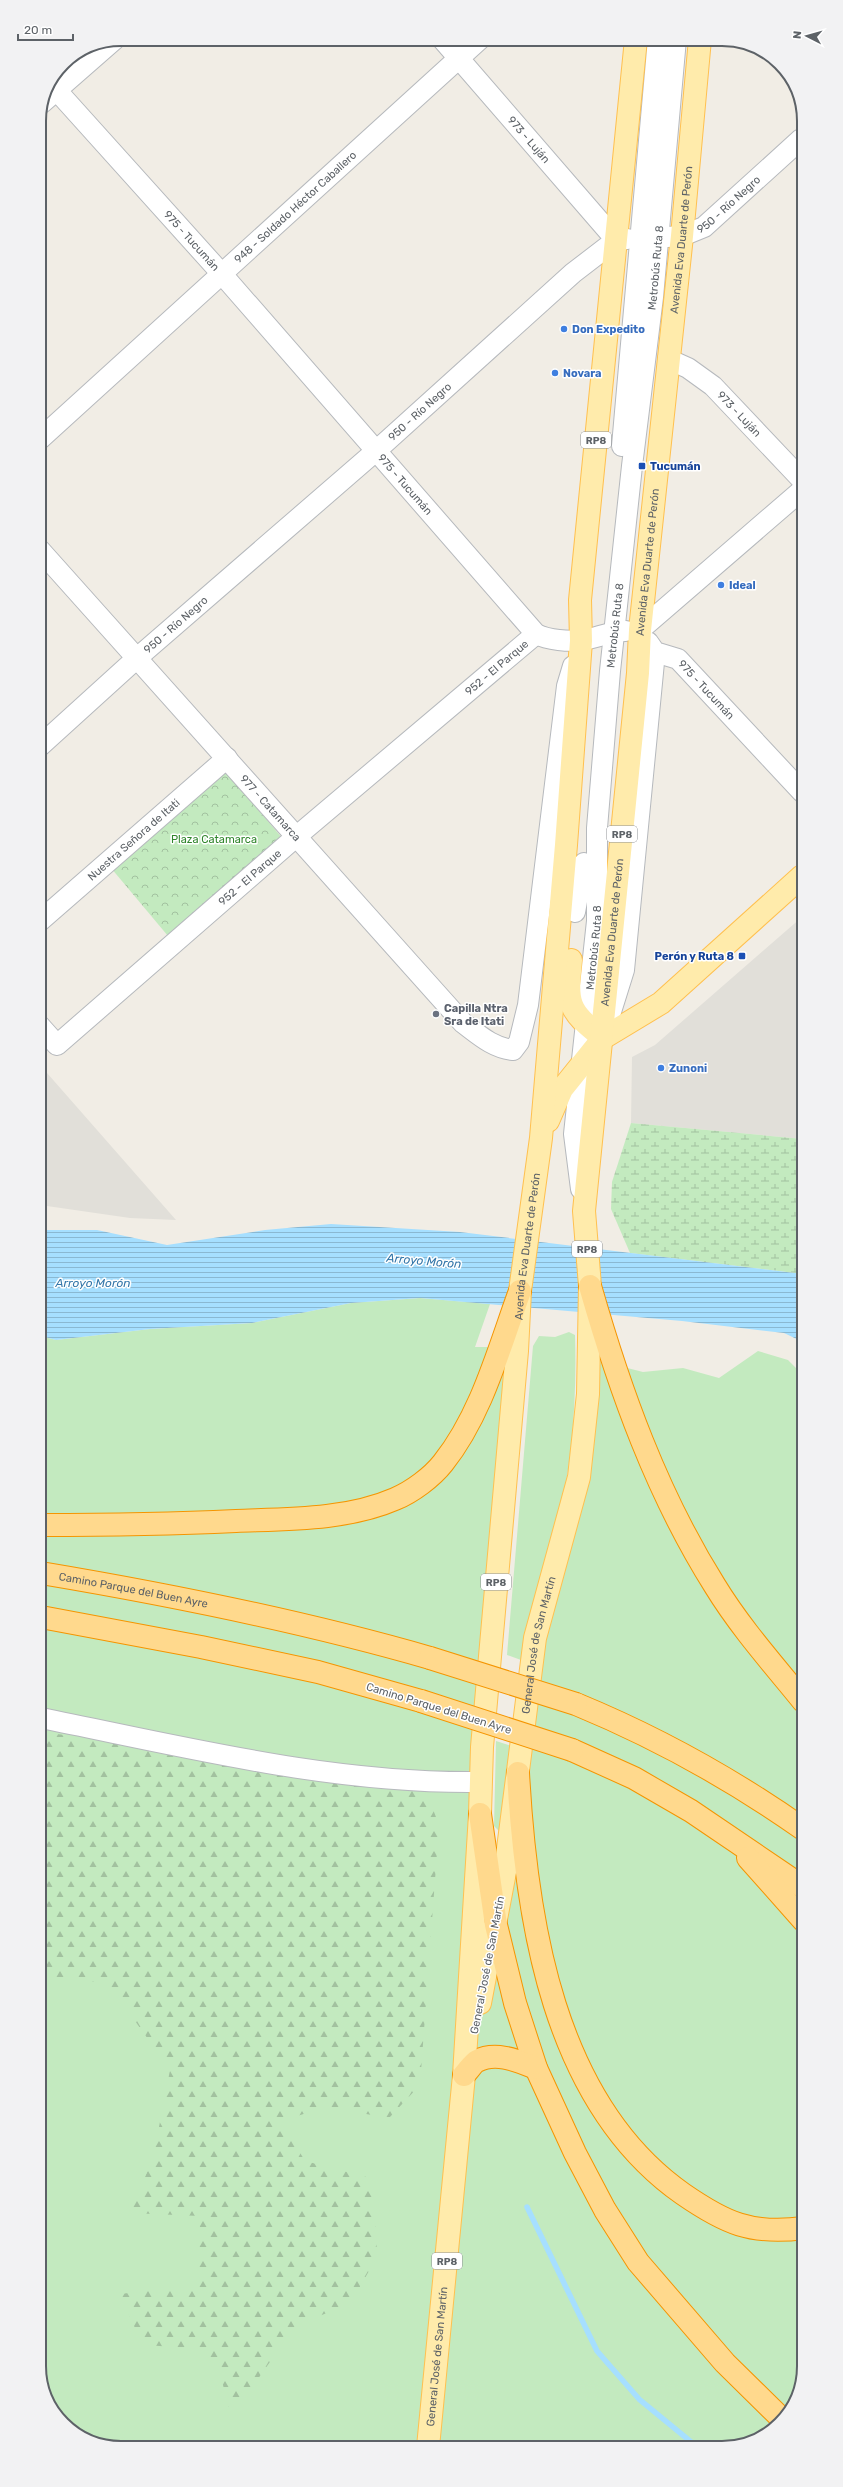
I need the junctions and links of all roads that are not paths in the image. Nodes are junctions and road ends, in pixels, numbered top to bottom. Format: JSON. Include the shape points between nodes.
{"nodes":[{"id":1,"x":448,"y":46,"type":"edge"},
{"id":2,"x":472,"y":46,"type":"edge"},
{"id":3,"x":635,"y":46,"type":"edge"},
{"id":4,"x":658,"y":46,"type":"edge"},
{"id":5,"x":675,"y":46,"type":"edge"},
{"id":6,"x":682,"y":46,"type":"edge"},
{"id":7,"x":699,"y":46,"type":"edge"},
{"id":8,"x":105,"y":47,"type":"edge"},
{"id":9,"x":459,"y":58,"type":"junction"},
{"id":10,"x":54,"y":88,"type":"edge"},
{"id":11,"x":51,"y":94,"type":"edge"},
{"id":12,"x":668,"y":131,"type":"junction"},
{"id":13,"x":797,"y":143,"type":"edge"},
{"id":14,"x":682,"y":236,"type":"junction"},
{"id":15,"x":648,"y":237,"type":"junction"},
{"id":16,"x":616,"y":240,"type":"junction"},
{"id":17,"x":220,"y":273,"type":"junction"},
{"id":18,"x":668,"y":359,"type":"junction"},
{"id":19,"x":46,"y":434,"type":"edge"},
{"id":20,"x":376,"y":450,"type":"junction"},
{"id":21,"x":797,"y":475,"type":"edge"},
{"id":22,"x":797,"y":494,"type":"edge"},
{"id":23,"x":46,"y":557,"type":"edge"},
{"id":24,"x":640,"y":630,"type":"junction"},
{"id":25,"x":609,"y":633,"type":"junction"},
{"id":26,"x":536,"y":634,"type":"junction"},
{"id":27,"x":581,"y":640,"type":"junction"},
{"id":28,"x":655,"y":652,"type":"junction"},
{"id":29,"x":137,"y":658,"type":"junction"},
{"id":30,"x":46,"y":741,"type":"edge"},
{"id":31,"x":227,"y":758,"type":"junction"},
{"id":32,"x":797,"y":787,"type":"edge"},
{"id":33,"x":297,"y":836,"type":"junction"},
{"id":34,"x":566,"y":845,"type":"junction"},
{"id":35,"x":584,"y":864,"type":"junction"},
{"id":36,"x":797,"y":881,"type":"edge"},
{"id":37,"x":575,"y":912,"type":"junction"},
{"id":38,"x":46,"y":916,"type":"edge"},
{"id":39,"x":581,"y":1020,"type":"junction"},
{"id":40,"x":46,"y":1032,"type":"edge"},
{"id":41,"x":603,"y":1038,"type":"junction"},
{"id":42,"x":513,"y":1050,"type":"joint"},
{"id":43,"x":582,"y":1064,"type":"junction"},
{"id":44,"x":562,"y":1090,"type":"junction"},
{"id":45,"x":541,"y":1138,"type":"junction"},
{"id":46,"x":584,"y":1211,"type":"junction"},
{"id":47,"x":590,"y":1286,"type":"junction"},
{"id":48,"x":520,"y":1291,"type":"joint"},
{"id":49,"x":508,"y":1349,"type":"junction"},
{"id":50,"x":588,"y":1358,"type":"joint"},
{"id":51,"x":46,"y":1524,"type":"edge"},
{"id":52,"x":46,"y":1574,"type":"edge"},
{"id":53,"x":46,"y":1618,"type":"edge"},
{"id":54,"x":797,"y":1693,"type":"edge"},
{"id":55,"x":46,"y":1719,"type":"edge"},
{"id":56,"x":518,"y":1773,"type":"junction"},
{"id":57,"x":480,"y":1782,"type":"junction"},
{"id":58,"x":480,"y":1814,"type":"junction"},
{"id":59,"x":797,"y":1825,"type":"edge"},
{"id":60,"x":731,"y":1838,"type":"junction"},
{"id":61,"x":797,"y":1883,"type":"edge"},
{"id":62,"x":797,"y":1912,"type":"edge"},
{"id":63,"x":496,"y":1925,"type":"junction"},
{"id":64,"x":536,"y":2068,"type":"junction"},
{"id":65,"x":464,"y":2075,"type":"junction"},
{"id":66,"x":797,"y":2228,"type":"edge"},
{"id":67,"x":778,"y":2415,"type":"edge"},
{"id":68,"x":428,"y":2441,"type":"edge"}],
"edges":[{"from":1,"to":9,"type":"street","name":"973 - Luján"},
{"from":2,"to":9,"type":"street","name":"948 - Soldado Héctor Caballero"},
{"from":3,"to":16,"type":"main road","name":"Avenida Eva Duarte de Perón","number":"RP8"},
{"from":4,"to":15,"type":"street","name":"Metrobús Ruta 8"},
{"from":5,"to":12,"type":"street","name":"Metrobús Ruta 8"},
{"from":6,"to":12,"type":"street"},
{"from":7,"to":14,"type":"main road","name":"Avenida Eva Duarte de Perón","number":"RP8"},
{"from":8,"to":10,"type":"street"},
{"from":9,"to":16,"type":"street","name":"973 - Luján"},
{"from":9,"to":17,"type":"street","name":"948 - Soldado Héctor Caballero"},
{"from":11,"to":17,"type":"street","name":"975 - Tucumán"},
{"from":12,"to":15,"type":"street","name":"Metrobús Ruta 8"},
{"from":13,"to":14,"type":"street","name":"950 - Río Negro","via":[[704,226]]},
{"from":14,"to":15,"type":"street","name":"950 - Río Negro"},
{"from":14,"to":18,"type":"main road","name":"Avenida Eva Duarte de Perón","number":"RP8"},
{"from":15,"to":16,"type":"street","name":"950 - Río Negro"},
{"from":15,"to":25,"type":"street","name":"Metrobús Ruta 8","via":[[654,297]]},
{"from":16,"to":20,"type":"street","name":"950 - Río Negro","via":[[573,273]]},
{"from":16,"to":27,"type":"main road","name":"Avenida Eva Duarte de Perón","number":"RP8","via":[[580,600]]},
{"from":17,"to":19,"type":"street","name":"948 - Soldado Héctor Caballero"},
{"from":17,"to":20,"type":"street","name":"975 - Tucumán"},
{"from":18,"to":21,"type":"street","name":"973 - Luján","via":[[688,368],[713,386]]},
{"from":18,"to":24,"type":"main road","name":"Avenida Eva Duarte de Perón","number":"RP8"},
{"from":20,"to":26,"type":"street","name":"975 - Tucumán"},
{"from":20,"to":29,"type":"street","name":"950 - Río Negro"},
{"from":22,"to":24,"type":"street"},
{"from":23,"to":29,"type":"street","name":"977 - Catamarca"},
{"from":24,"to":25,"type":"street"},
{"from":24,"to":28,"type":"street"},
{"from":24,"to":41,"type":"main road","name":"Avenida Eva Duarte de Perón","number":"RP8"},
{"from":25,"to":27,"type":"street"},
{"from":25,"to":35,"type":"street","name":"Metrobús Ruta 8"},
{"from":25,"to":39,"type":"street","name":"Metrobús Ruta 8","via":[[597,828],[597,921]]},
{"from":26,"to":27,"type":"street","via":[[544,638]]},
{"from":26,"to":33,"type":"street","name":"952 - El Parque"},
{"from":27,"to":34,"type":"main road","name":"Avenida Eva Duarte de Perón","number":"RP8"},
{"from":27,"to":42,"type":"street","name":"Avenida Eva Duarte de Perón","via":[[567,686],[528,1005],[519,1042]]},
{"from":28,"to":32,"type":"street","name":"975 - Tucumán","via":[[678,659]]},
{"from":28,"to":41,"type":"street","name":"Avenida Eva Duarte de Perón","via":[[624,970]]},
{"from":29,"to":30,"type":"street","name":"950 - Río Negro"},
{"from":29,"to":31,"type":"street","name":"977 - Catamarca"},
{"from":31,"to":33,"type":"street","name":"977 - Catamarca"},
{"from":31,"to":38,"type":"street","name":"Nuestra Señora de Itati"},
{"from":33,"to":40,"type":"street","name":"952 - El Parque","via":[[57,1044]]},
{"from":33,"to":42,"type":"street","name":"977 - Catamarca","via":[[463,1023],[494,1046]]},
{"from":34,"to":37,"type":"main road"},
{"from":34,"to":45,"type":"main road","name":"Avenida Eva Duarte de Perón","number":"RP8"},
{"from":35,"to":37,"type":"street","name":"Metrobús Ruta 8"},
{"from":35,"to":39,"type":"street","name":"Metrobús Ruta 8","via":[[585,918]]},
{"from":36,"to":41,"type":"main road","via":[[661,1003]]},
{"from":37,"to":39,"type":"main road","via":[[569,988],[570,1004]]},
{"from":39,"to":41,"type":"main road"},
{"from":39,"to":43,"type":"street","name":"Metrobús Ruta 8"},
{"from":39,"to":44,"type":"street","name":"Metrobús Ruta 8"},
{"from":41,"to":43,"type":"main road"},
{"from":41,"to":46,"type":"main road","name":"Avenida Eva Duarte de Perón","number":"RP8"},
{"from":43,"to":44,"type":"main road"},
{"from":43,"to":46,"type":"street","name":"Metrobús Ruta 8","via":[[574,1134]]},
{"from":44,"to":45,"type":"main road"},
{"from":45,"to":48,"type":"main road","name":"Avenida Eva Duarte de Perón","number":"RP8"},
{"from":46,"to":47,"type":"main road","name":"Avenida Eva Duarte de Perón","number":"RP8"},
{"from":47,"to":50,"type":"main road","name":"Avenida Eva Duarte de Perón","number":"RP8"},
{"from":47,"to":54,"type":"highway","via":[[611,1357],[647,1456],[675,1515],[715,1587]]},
{"from":48,"to":49,"type":"highway"},
{"from":49,"to":51,"type":"highway","via":[[462,1436],[442,1464],[418,1486],[395,1499],[323,1516],[271,1520],[123,1526]]},
{"from":49,"to":57,"type":"main road","name":"General José de San Martín","number":"RP8"},
{"from":50,"to":56,"type":"main road","name":"General José de San Martín","number":"RP8","via":[[588,1394],[579,1477],[535,1638]]},
{"from":52,"to":59,"type":"highway","name":"Camino Parque del Buen Ayre","bridge":true,"via":[[354,1636],[576,1704],[613,1719],[683,1754],[771,1806]]},
{"from":53,"to":60,"type":"highway","name":"Camino Parque del Buen Ayre","bridge":true,"via":[[201,1646],[318,1672],[421,1701],[572,1750],[634,1778]]},
{"from":55,"to":57,"type":"street","via":[[246,1760],[340,1774],[433,1782]]},
{"from":56,"to":63,"type":"main road","name":"General José de San Martín","number":"RP8"},
{"from":56,"to":66,"type":"highway","via":[[528,1877],[548,1978],[561,2025],[576,2060],[601,2106],[637,2156],[666,2182],[724,2220],[770,2230]]},
{"from":57,"to":58,"type":"main road","name":"General José de San Martín","number":"RP8"},
{"from":58,"to":63,"type":"highway"},
{"from":58,"to":65,"type":"main road","name":"General José de San Martín","number":"RP8"},
{"from":60,"to":61,"type":"highway","name":"Camino Parque del Buen Ayre"},
{"from":60,"to":62,"type":"highway"},
{"from":63,"to":64,"type":"highway","via":[[515,2003]]},
{"from":63,"to":65,"type":"main road","name":"General José de San Martín","number":"RP8"},
{"from":64,"to":65,"type":"highway","via":[[495,2056],[477,2061]]},
{"from":64,"to":67,"type":"highway","via":[[575,2153],[605,2210],[638,2262],[725,2363]]},
{"from":65,"to":68,"type":"main road","name":"General José de San Martín","number":"RP8"}]}
